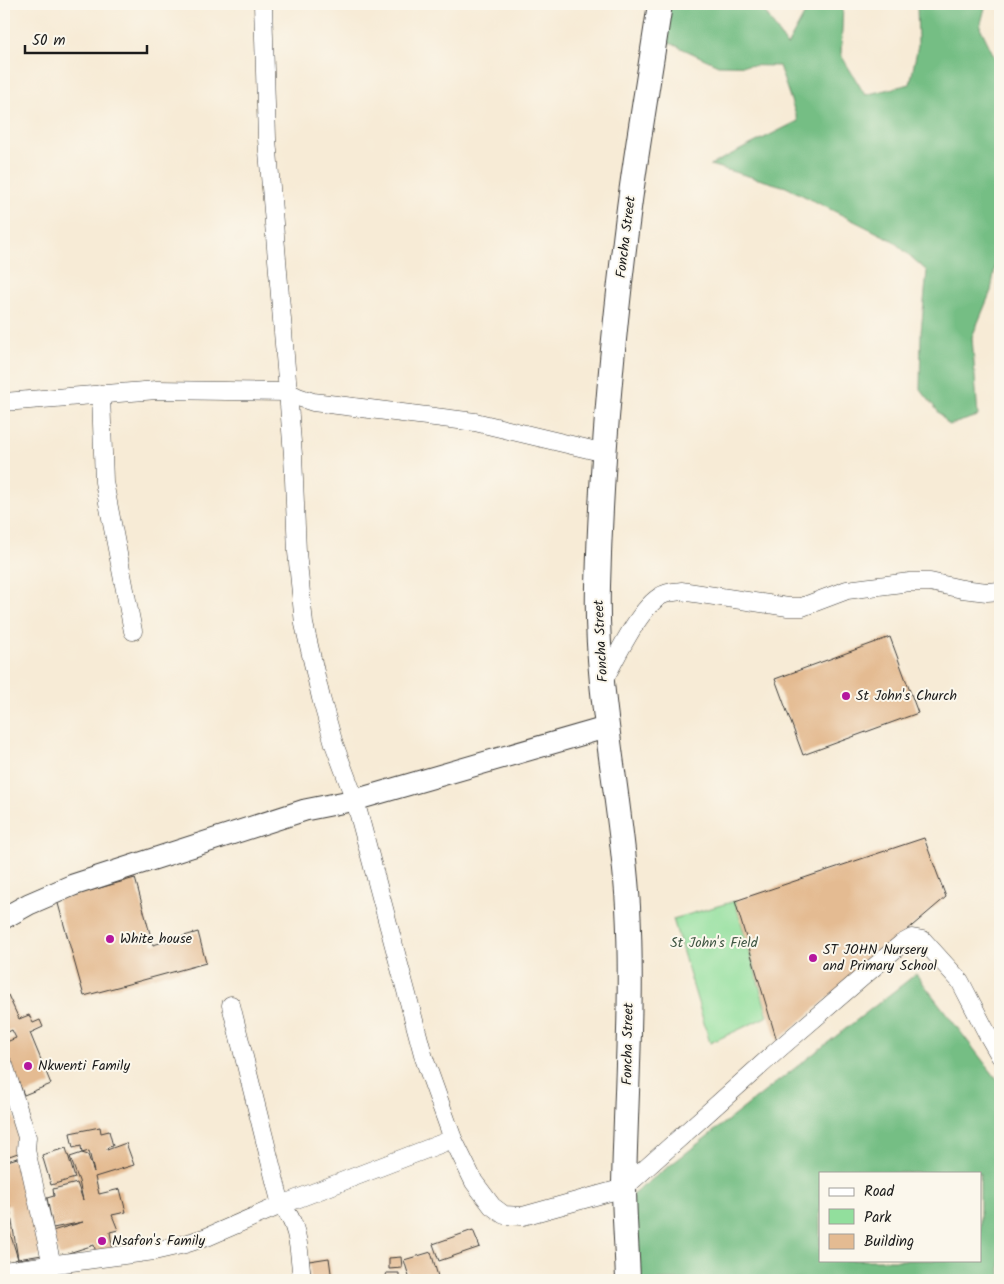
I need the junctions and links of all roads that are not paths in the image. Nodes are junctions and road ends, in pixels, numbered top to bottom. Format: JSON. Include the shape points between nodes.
{"nodes":[{"id":1,"x":263,"y":4,"type":"edge"},
{"id":2,"x":660,"y":4,"type":"edge"},
{"id":3,"x":288,"y":392,"type":"junction"},
{"id":4,"x":101,"y":394,"type":"junction"},
{"id":5,"x":4,"y":402,"type":"edge"},
{"id":6,"x":605,"y":453,"type":"junction"},
{"id":7,"x":1000,"y":591,"type":"edge"},
{"id":8,"x":133,"y":631,"type":"dead end"},
{"id":9,"x":602,"y":683,"type":"junction"},
{"id":10,"x":608,"y":727,"type":"junction"},
{"id":11,"x":355,"y":800,"type":"junction"},
{"id":12,"x":4,"y":918,"type":"edge"},
{"id":13,"x":231,"y":1005,"type":"dead end"},
{"id":14,"x":1000,"y":1056,"type":"edge"},
{"id":15,"x":4,"y":1065,"type":"edge"},
{"id":16,"x":453,"y":1139,"type":"junction"},
{"id":17,"x":624,"y":1188,"type":"junction"},
{"id":18,"x":281,"y":1205,"type":"junction"},
{"id":19,"x":52,"y":1265,"type":"junction"},
{"id":20,"x":4,"y":1271,"type":"edge"},
{"id":21,"x":302,"y":1280,"type":"edge"},
{"id":22,"x":628,"y":1280,"type":"edge"}],
"edges":[{"from":1,"to":3,"type":"street","via":[[266,139]]},
{"from":2,"to":6,"type":"main road","name":"Foncha Street","via":[[620,280]]},
{"from":3,"to":4,"type":"street","via":[[157,390]]},
{"from":3,"to":6,"type":"street","via":[[312,402],[475,422]]},
{"from":3,"to":11,"type":"street","via":[[304,624],[334,744]]},
{"from":4,"to":5,"type":"street"},
{"from":4,"to":8,"type":"street","via":[[104,482]]},
{"from":6,"to":9,"type":"main road","name":"Foncha Street","via":[[598,589]]},
{"from":7,"to":9,"type":"street","via":[[910,582],[847,590],[802,607],[681,591],[664,594],[641,614]]},
{"from":9,"to":10,"type":"main road","name":"Foncha Street"},
{"from":10,"to":11,"type":"street"},
{"from":10,"to":17,"type":"main road","name":"Foncha Street","via":[[625,858],[630,966]]},
{"from":11,"to":12,"type":"street","via":[[305,810],[74,884]]},
{"from":11,"to":16,"type":"street","via":[[424,1058]]},
{"from":13,"to":18,"type":"street"},
{"from":14,"to":17,"type":"street","via":[[960,981],[923,940],[912,938],[780,1048]]},
{"from":15,"to":19,"type":"street","via":[[27,1137],[26,1150]]},
{"from":16,"to":17,"type":"street","via":[[474,1182],[492,1206],[504,1215],[523,1216]]},
{"from":16,"to":18,"type":"street"},
{"from":17,"to":22,"type":"main road","name":"Foncha Street"},
{"from":18,"to":19,"type":"street","via":[[185,1244]]},
{"from":18,"to":21,"type":"street","via":[[294,1224]]},
{"from":19,"to":20,"type":"street"}]}
